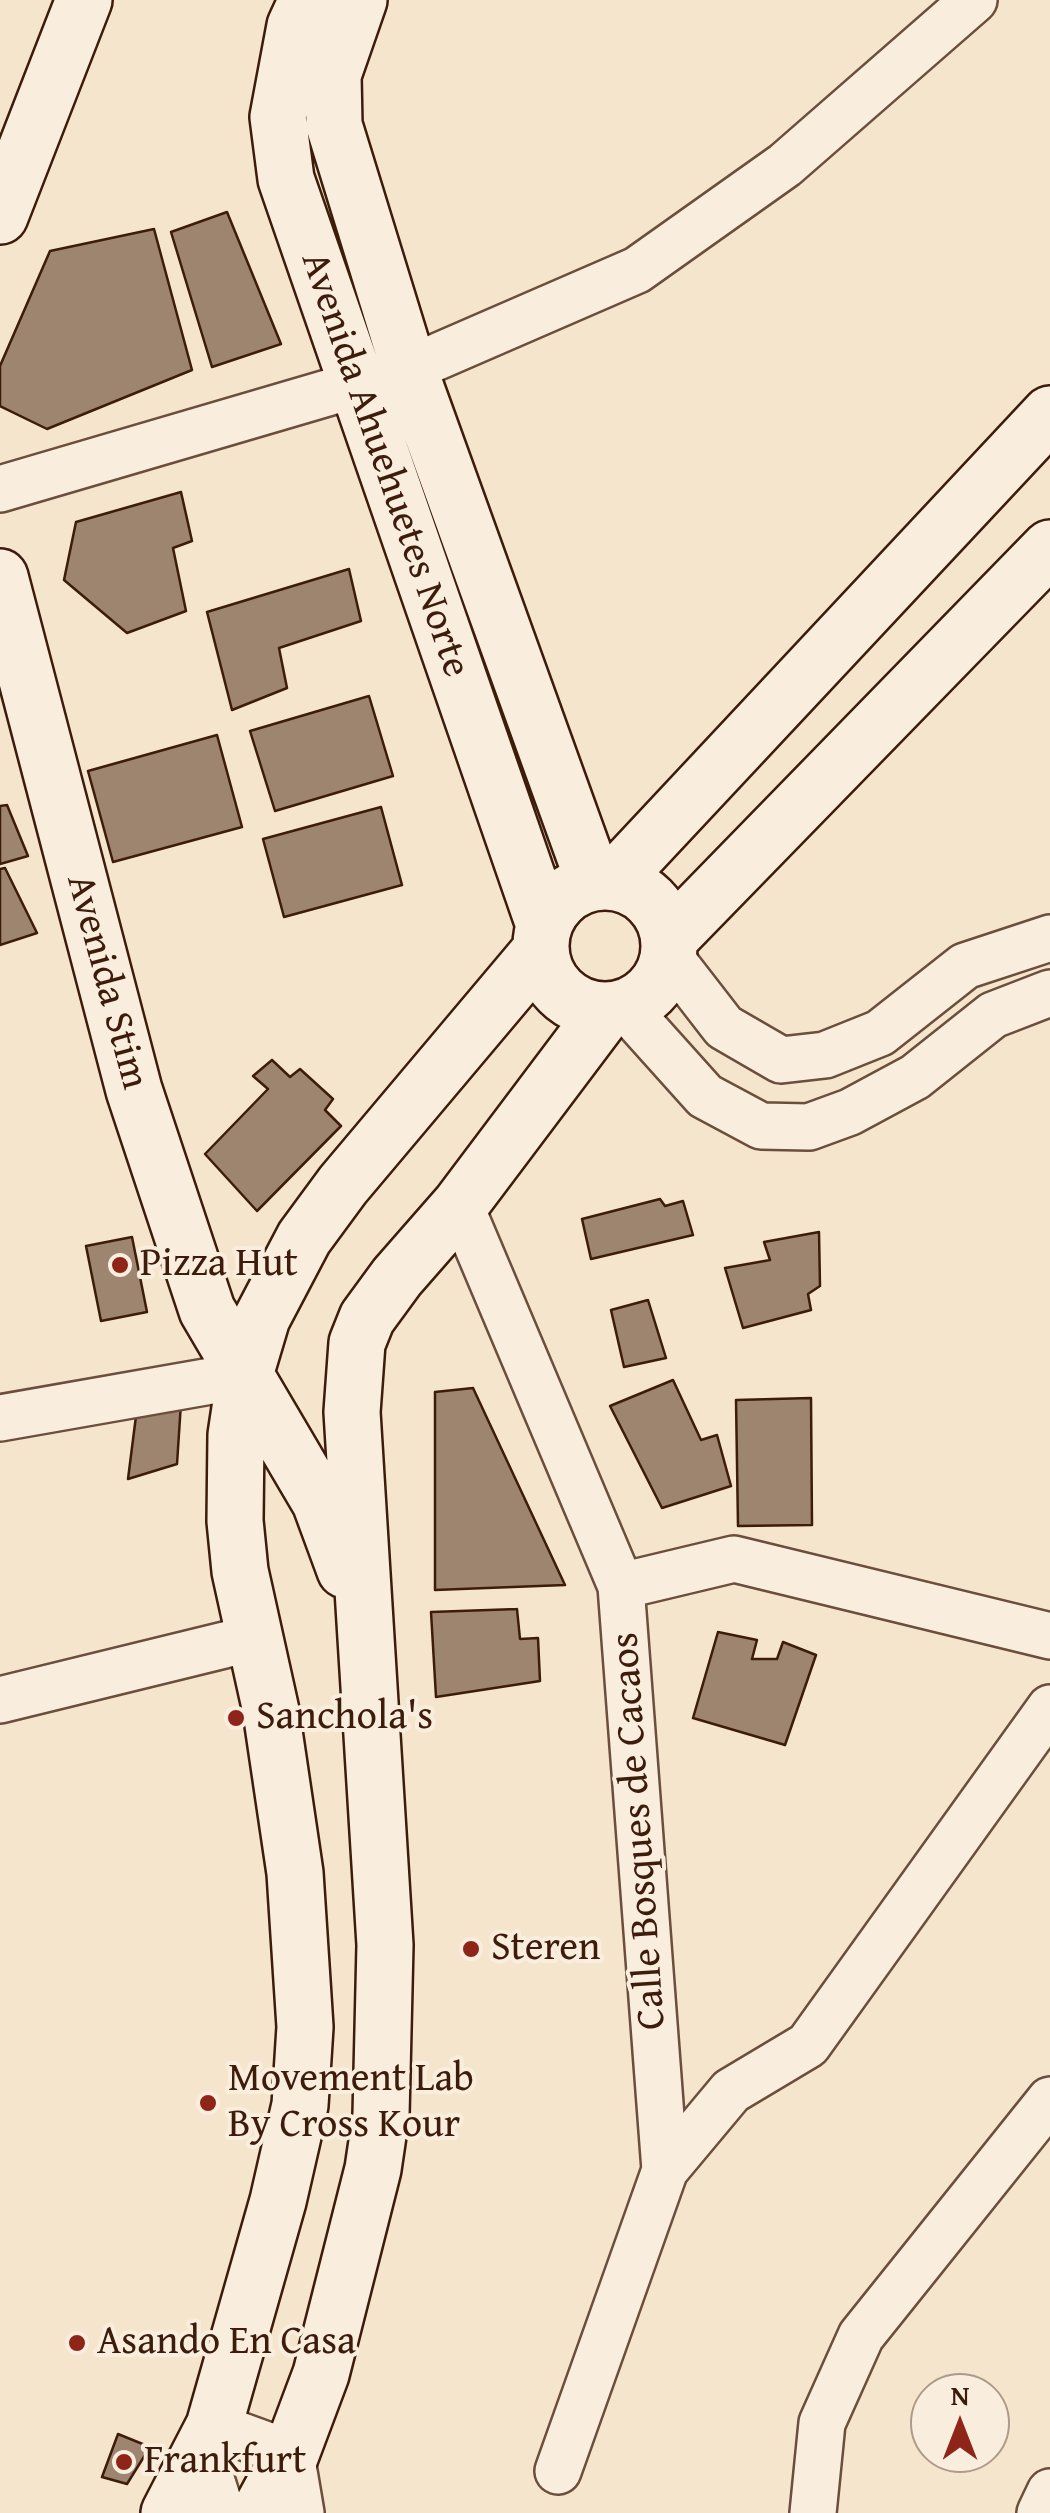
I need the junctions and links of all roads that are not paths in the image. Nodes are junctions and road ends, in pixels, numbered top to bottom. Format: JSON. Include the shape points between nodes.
{"nodes":[{"id":1,"x":84,"y":0,"type":"edge"},
{"id":2,"x":306,"y":0,"type":"edge"},
{"id":3,"x":358,"y":0,"type":"edge"},
{"id":4,"x":974,"y":0,"type":"edge"},
{"id":5,"x":0,"y":216,"type":"edge"},
{"id":6,"x":409,"y":369,"type":"junction"},
{"id":7,"x":356,"y":386,"type":"junction"},
{"id":8,"x":1050,"y":414,"type":"edge"},
{"id":9,"x":0,"y":489,"type":"edge"},
{"id":10,"x":1050,"y":548,"type":"edge"},
{"id":11,"x":3,"y":604,"type":"edge"},
{"id":12,"x":603,"y":882,"type":"junction"},
{"id":13,"x":542,"y":938,"type":"junction"},
{"id":14,"x":1050,"y":938,"type":"edge"},
{"id":15,"x":670,"y":947,"type":"junction"},
{"id":16,"x":1050,"y":993,"type":"edge"},
{"id":17,"x":912,"y":1003,"type":"junction"},
{"id":18,"x":616,"y":1009,"type":"junction"},
{"id":19,"x":953,"y":1044,"type":"junction"},
{"id":20,"x":460,"y":1205,"type":"junction"},
{"id":21,"x":245,"y":1375,"type":"junction"},
{"id":22,"x":0,"y":1418,"type":"edge"},
{"id":23,"x":622,"y":1586,"type":"junction"},
{"id":24,"x":364,"y":1620,"type":"junction"},
{"id":25,"x":1050,"y":1636,"type":"edge"},
{"id":26,"x":253,"y":1638,"type":"junction"},
{"id":27,"x":0,"y":1700,"type":"edge"},
{"id":28,"x":1050,"y":1708,"type":"edge"},
{"id":29,"x":1050,"y":2100,"type":"edge"},
{"id":30,"x":665,"y":2170,"type":"junction"},
{"id":31,"x":208,"y":2439,"type":"junction"},
{"id":32,"x":291,"y":2454,"type":"junction"},
{"id":33,"x":558,"y":2471,"type":"dead end"},
{"id":34,"x":1050,"y":2492,"type":"edge"},
{"id":35,"x":169,"y":2513,"type":"edge"},
{"id":36,"x":222,"y":2513,"type":"edge"},
{"id":37,"x":259,"y":2513,"type":"edge"},
{"id":38,"x":302,"y":2513,"type":"edge"},
{"id":39,"x":813,"y":2513,"type":"edge"},
{"id":40,"x":1040,"y":2513,"type":"edge"}],
"edges":[{"from":1,"to":5,"type":"main road"},
{"from":2,"to":7,"type":"main road","name":"Avenida Ahuehuetes Norte","via":[[278,117],[286,180]]},
{"from":3,"to":6,"type":"main road","name":"Avenida Ahuehuetes Norte","via":[[333,76],[334,125]]},
{"from":4,"to":6,"type":"street","via":[[786,165],[636,270]]},
{"from":6,"to":7,"type":"street"},
{"from":6,"to":12,"type":"main road","name":"Avenida Ahuehuetes Norte"},
{"from":7,"to":9,"type":"street"},
{"from":7,"to":13,"type":"main road","name":"Avenida Ahuehuetes Norte"},
{"from":8,"to":12,"type":"main road"},
{"from":10,"to":15,"type":"main road"},
{"from":11,"to":21,"type":"main road","name":"Avenida Stim","via":[[134,1090],[207,1310]]},
{"from":12,"to":13,"type":"main road","via":[[558,901]]},
{"from":12,"to":15,"type":"main road","via":[[646,898],[659,912]]},
{"from":13,"to":18,"type":"main road","via":[[545,973],[556,989],[570,1002]]},
{"from":13,"to":21,"type":"main road","via":[[304,1238],[262,1318]]},
{"from":14,"to":17,"type":"street","via":[[965,966]]},
{"from":15,"to":17,"type":"street","via":[[724,1027],[782,1060],[824,1055],[880,1034]]},
{"from":15,"to":18,"type":"main road","via":[[657,984]]},
{"from":16,"to":19,"type":"street","via":[[993,1015]]},
{"from":17,"to":19,"type":"street"},
{"from":18,"to":19,"type":"street","via":[[706,1096],[761,1126],[809,1127],[850,1112],[915,1077]]},
{"from":18,"to":20,"type":"main road"},
{"from":20,"to":23,"type":"street","name":"Calle Bosques de Cacaos"},
{"from":20,"to":24,"type":"main road","via":[[397,1277],[357,1343],[352,1412]]},
{"from":21,"to":22,"type":"street"},
{"from":21,"to":24,"type":"main road","name":"Avenida Stim","via":[[320,1502]]},
{"from":21,"to":26,"type":"main road","via":[[234,1506]]},
{"from":23,"to":25,"type":"street","via":[[734,1559]]},
{"from":23,"to":30,"type":"street","name":"Calle Bosques de Cacaos"},
{"from":24,"to":32,"type":"main road","via":[[385,1945],[381,2115],[336,2318]]},
{"from":26,"to":27,"type":"street"},
{"from":26,"to":31,"type":"main road","via":[[295,1873],[305,2027],[292,2143]]},
{"from":28,"to":30,"type":"street","via":[[808,2045],[731,2091]]},
{"from":29,"to":39,"type":"street","via":[[862,2336],[822,2423]]},
{"from":30,"to":33,"type":"street","name":"Calle Bosques de Cacaos"},
{"from":31,"to":32,"type":"street"},
{"from":31,"to":35,"type":"main road"},
{"from":31,"to":36,"type":"street"},
{"from":32,"to":37,"type":"main road"},
{"from":32,"to":38,"type":"street"},
{"from":34,"to":40,"type":"street"}]}
